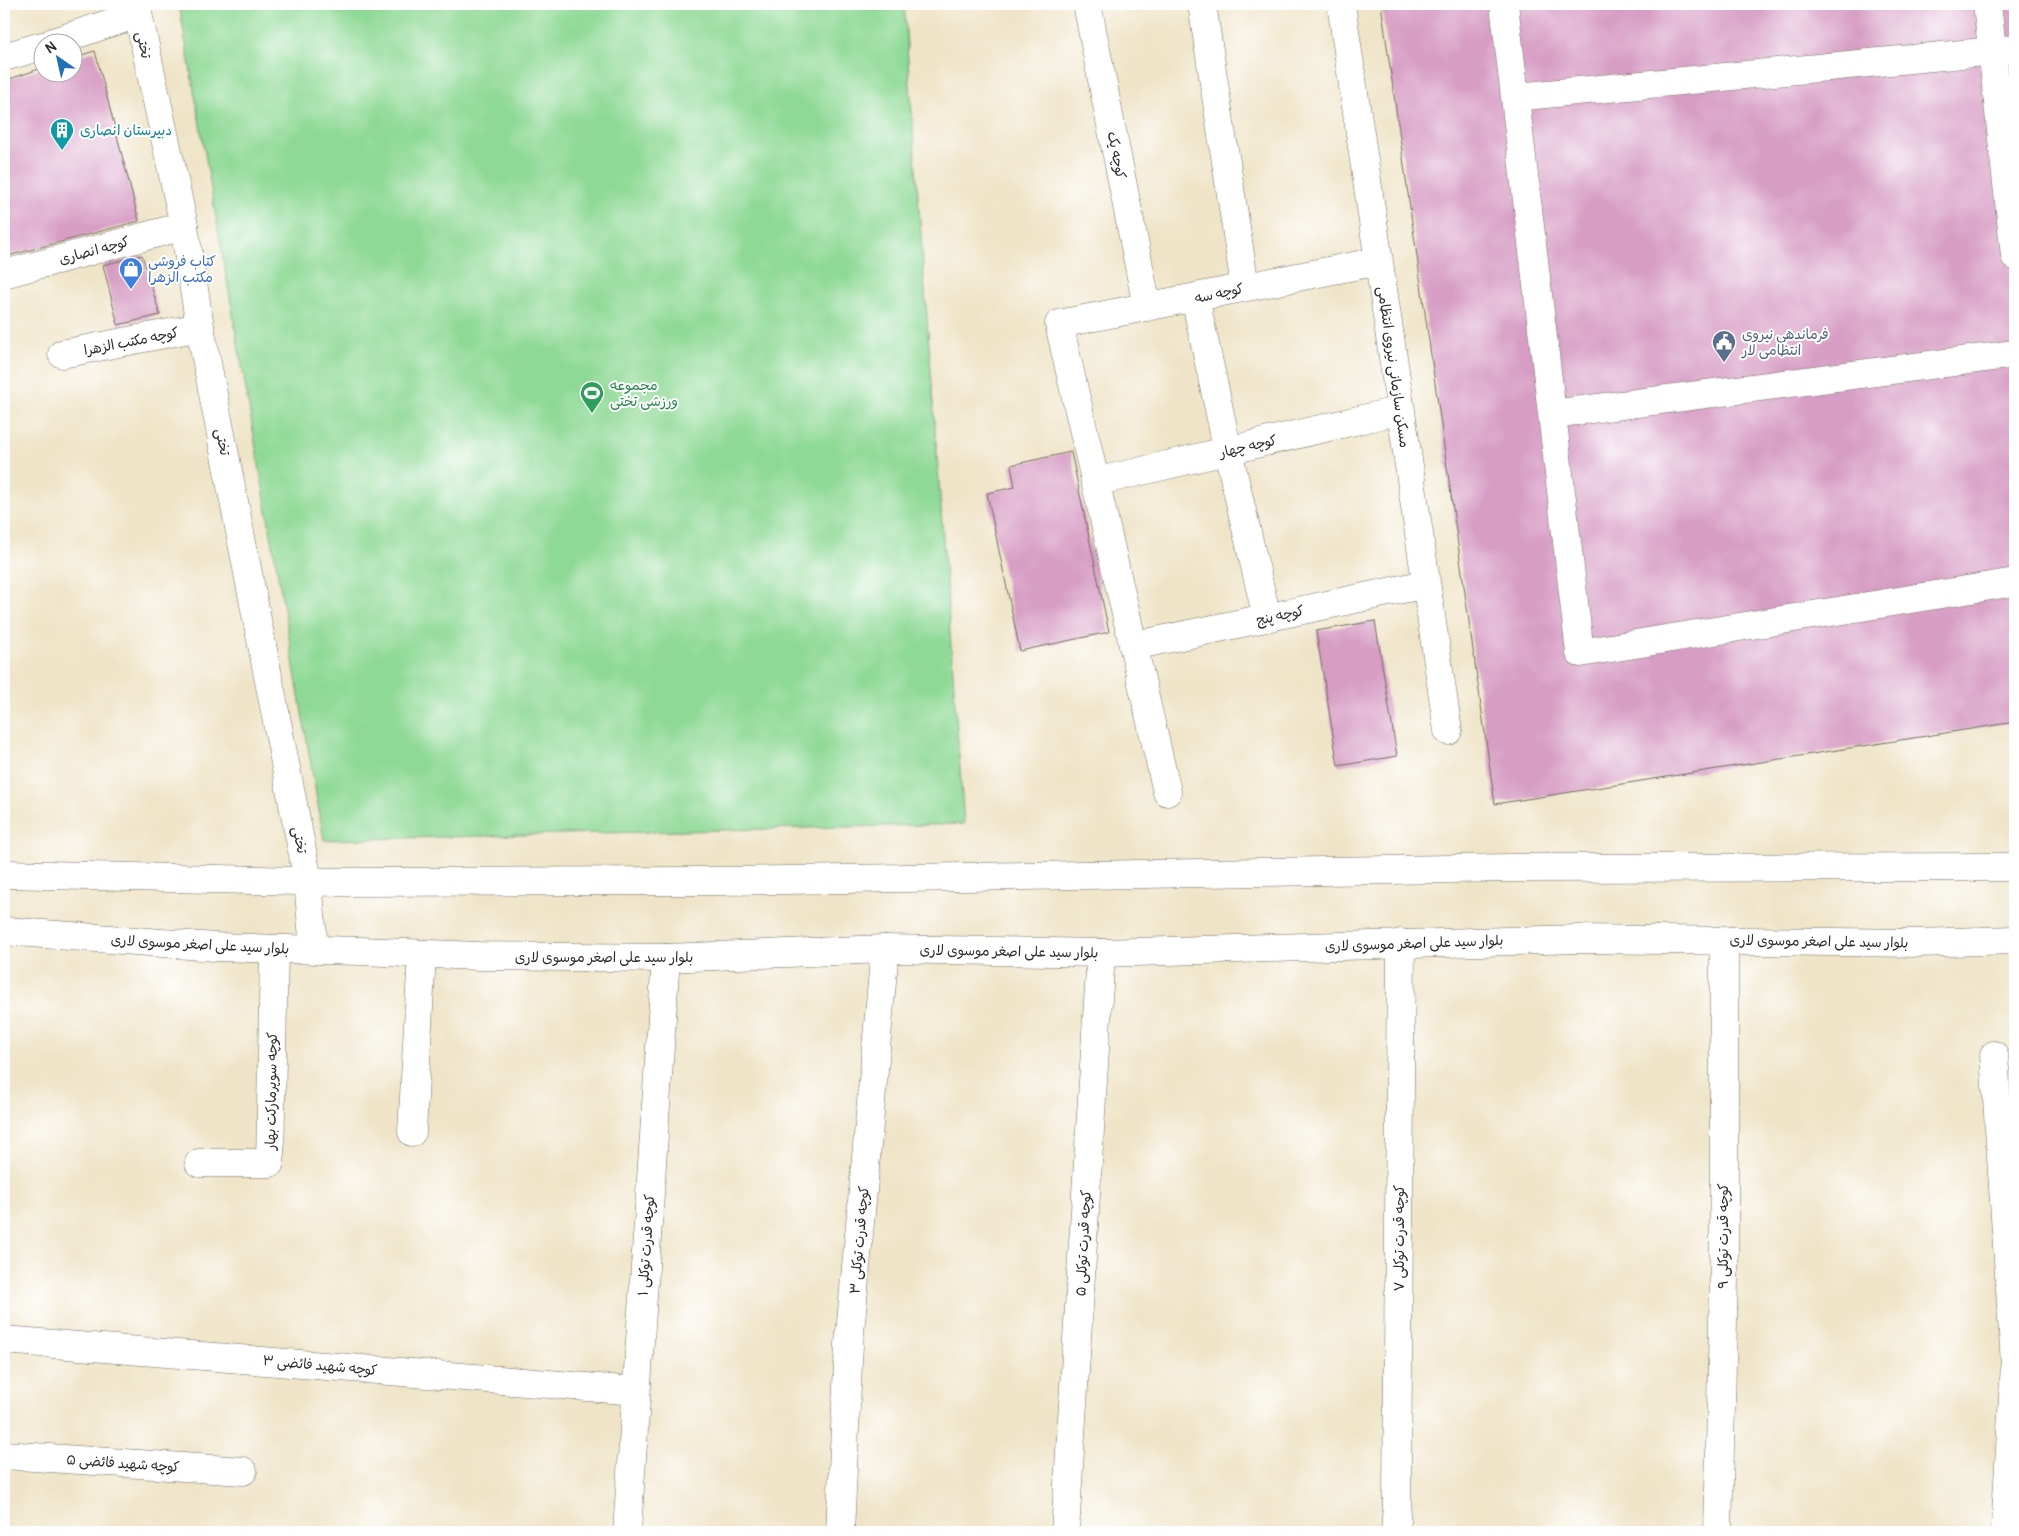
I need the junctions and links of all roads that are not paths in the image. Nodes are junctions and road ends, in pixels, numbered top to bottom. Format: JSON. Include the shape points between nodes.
{"nodes":[{"id":1,"x":1087,"y":4,"type":"edge"},
{"id":2,"x":1202,"y":4,"type":"edge"},
{"id":3,"x":1341,"y":4,"type":"edge"},
{"id":4,"x":1504,"y":4,"type":"edge"},
{"id":5,"x":1987,"y":4,"type":"edge"},
{"id":6,"x":137,"y":9,"type":"edge"},
{"id":7,"x":78,"y":32,"type":"edge"},
{"id":8,"x":32,"y":49,"type":"edge"},
{"id":9,"x":2004,"y":51,"type":"edge"},
{"id":10,"x":4,"y":57,"type":"edge"},
{"id":11,"x":1515,"y":97,"type":"junction"},
{"id":12,"x":184,"y":226,"type":"junction"},
{"id":13,"x":2015,"y":256,"type":"edge"},
{"id":14,"x":1379,"y":261,"type":"junction"},
{"id":15,"x":4,"y":274,"type":"edge"},
{"id":16,"x":1245,"y":287,"type":"junction"},
{"id":17,"x":1195,"y":298,"type":"junction"},
{"id":18,"x":1148,"y":307,"type":"junction"},
{"id":19,"x":200,"y":327,"type":"junction"},
{"id":20,"x":62,"y":354,"type":"dead end"},
{"id":21,"x":2015,"y":354,"type":"edge"},
{"id":22,"x":1400,"y":410,"type":"junction"},
{"id":23,"x":1552,"y":414,"type":"junction"},
{"id":24,"x":1228,"y":451,"type":"junction"},
{"id":25,"x":1095,"y":482,"type":"junction"},
{"id":26,"x":2015,"y":582,"type":"edge"},
{"id":27,"x":1426,"y":584,"type":"junction"},
{"id":28,"x":1268,"y":618,"type":"junction"},
{"id":29,"x":1133,"y":646,"type":"junction"},
{"id":30,"x":1448,"y":731,"type":"dead end"},
{"id":31,"x":1167,"y":792,"type":"dead end"},
{"id":32,"x":2015,"y":867,"type":"edge"},
{"id":33,"x":4,"y":874,"type":"edge"},
{"id":34,"x":308,"y":881,"type":"junction"},
{"id":35,"x":4,"y":931,"type":"edge"},
{"id":36,"x":1724,"y":940,"type":"junction"},
{"id":37,"x":2015,"y":940,"type":"edge"},
{"id":38,"x":1401,"y":943,"type":"junction"},
{"id":39,"x":274,"y":949,"type":"junction"},
{"id":40,"x":885,"y":949,"type":"junction"},
{"id":41,"x":314,"y":950,"type":"junction"},
{"id":42,"x":1100,"y":953,"type":"junction"},
{"id":43,"x":422,"y":954,"type":"junction"},
{"id":44,"x":666,"y":958,"type":"junction"},
{"id":45,"x":1994,"y":1054,"type":"dead end"},
{"id":46,"x":412,"y":1132,"type":"dead end"},
{"id":47,"x":199,"y":1163,"type":"dead end"},
{"id":48,"x":4,"y":1340,"type":"edge"},
{"id":49,"x":2015,"y":1363,"type":"edge"},
{"id":50,"x":636,"y":1391,"type":"junction"},
{"id":51,"x":4,"y":1455,"type":"edge"},
{"id":52,"x":243,"y":1472,"type":"dead end"},
{"id":53,"x":627,"y":1532,"type":"edge"},
{"id":54,"x":840,"y":1532,"type":"edge"},
{"id":55,"x":1065,"y":1532,"type":"edge"},
{"id":56,"x":1394,"y":1532,"type":"edge"},
{"id":57,"x":1718,"y":1532,"type":"edge"},
{"id":58,"x":2005,"y":1532,"type":"edge"}],
"edges":[{"from":1,"to":18,"type":"street","name":"کوچه یک"},
{"from":2,"to":16,"type":"street"},
{"from":3,"to":14,"type":"street","name":"مسکن سازمانی نیروی انتظامی"},
{"from":4,"to":11,"type":"street"},
{"from":5,"to":9,"type":"street"},
{"from":6,"to":7,"type":"street"},
{"from":6,"to":12,"type":"street","name":"تختی"},
{"from":8,"to":10,"type":"street"},
{"from":9,"to":11,"type":"street"},
{"from":9,"to":13,"type":"street"},
{"from":11,"to":23,"type":"street"},
{"from":12,"to":15,"type":"street","name":"کوچه انصاری"},
{"from":12,"to":19,"type":"street","name":"تختی"},
{"from":14,"to":16,"type":"street","name":"کوچه سه"},
{"from":14,"to":22,"type":"street","name":"مسکن سازمانی نیروی انتظامی"},
{"from":16,"to":17,"type":"street","name":"کوچه سه"},
{"from":17,"to":18,"type":"street","name":"کوچه سه"},
{"from":17,"to":24,"type":"street"},
{"from":18,"to":25,"type":"street","name":"کوچه سه","via":[[1059,324]]},
{"from":19,"to":20,"type":"street","name":"کوچه مکتب الزهرا"},
{"from":19,"to":34,"type":"street","name":"تختی"},
{"from":21,"to":23,"type":"street"},
{"from":22,"to":24,"type":"street","name":"کوچه چهار"},
{"from":22,"to":27,"type":"street","name":"مسکن سازمانی نیروی انتظامی"},
{"from":23,"to":26,"type":"street","via":[[1580,653]]},
{"from":24,"to":25,"type":"street","name":"کوچه چهار"},
{"from":24,"to":28,"type":"street"},
{"from":25,"to":29,"type":"street"},
{"from":27,"to":28,"type":"street","name":"کوچه پنج"},
{"from":27,"to":30,"type":"street","name":"مسکن سازمانی نیروی انتظامی"},
{"from":28,"to":29,"type":"street","name":"کوچه پنج"},
{"from":29,"to":31,"type":"street"},
{"from":32,"to":34,"type":"street","via":[[1511,868],[723,881]]},
{"from":33,"to":34,"type":"street"},
{"from":34,"to":41,"type":"street","name":"تختی"},
{"from":35,"to":39,"type":"street","name":"بلوار سید علی اصغر موسوی لاری"},
{"from":36,"to":37,"type":"street","name":"بلوار سید علی اصغر موسوی لاری","via":[[1917,943]]},
{"from":36,"to":38,"type":"street","name":"بلوار سید علی اصغر موسوی لاری"},
{"from":36,"to":57,"type":"street","name":"کوچه قدرت توکلی ۹","via":[[1724,1279]]},
{"from":38,"to":42,"type":"street","name":"بلوار سید علی اصغر موسوی لاری"},
{"from":38,"to":56,"type":"street","name":"کوچه قدرت توکلی ۷","via":[[1398,1504]]},
{"from":39,"to":41,"type":"street","name":"بلوار سید علی اصغر موسوی لاری"},
{"from":39,"to":47,"type":"street","name":"کوچه سوپرمارکت بهار","via":[[270,1163]]},
{"from":40,"to":42,"type":"street","name":"بلوار سید علی اصغر موسوی لاری"},
{"from":40,"to":44,"type":"street","name":"بلوار سید علی اصغر موسوی لاری"},
{"from":40,"to":54,"type":"street","name":"کوچه قدرت توکلی ۳","via":[[849,1344]]},
{"from":41,"to":43,"type":"street","name":"بلوار سید علی اصغر موسوی لاری"},
{"from":42,"to":55,"type":"street","name":"کوچه قدرت توکلی ۵"},
{"from":43,"to":44,"type":"street","name":"بلوار سید علی اصغر موسوی لاری"},
{"from":43,"to":46,"type":"street"},
{"from":44,"to":50,"type":"street","name":"کوچه قدرت توکلی ۱"},
{"from":45,"to":49,"type":"street"},
{"from":48,"to":50,"type":"street","name":"کوچه شهید فائضی ۳"},
{"from":49,"to":58,"type":"street"},
{"from":50,"to":53,"type":"street","name":"کوچه قدرت توکلی ۱"},
{"from":51,"to":52,"type":"street","name":"کوچه شهید فائضی ۵"}]}
